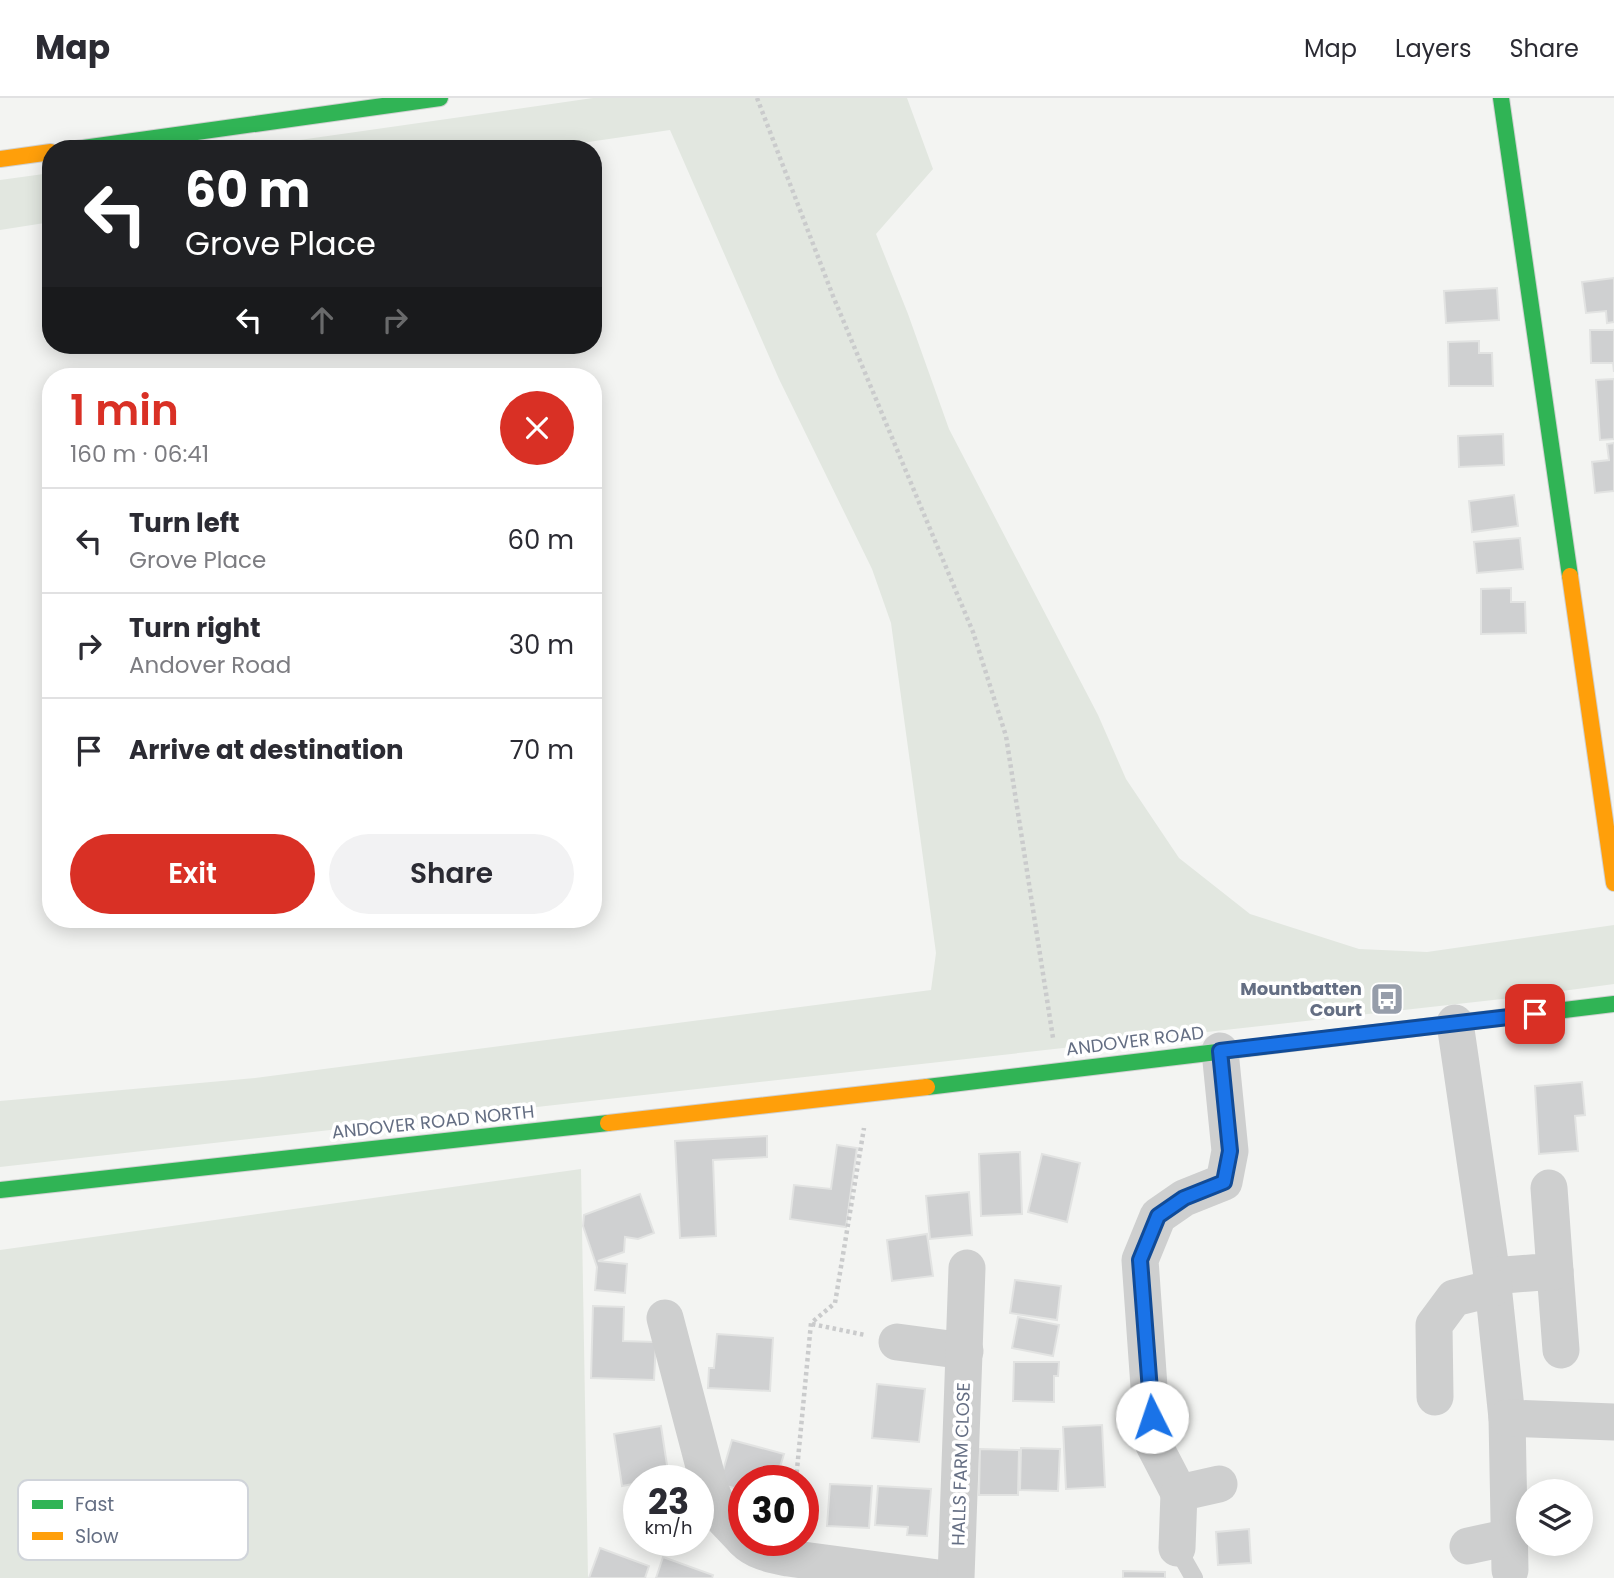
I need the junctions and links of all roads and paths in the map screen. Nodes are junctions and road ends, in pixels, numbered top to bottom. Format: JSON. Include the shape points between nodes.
{"nodes":[{"id":1,"x":440,"y":98,"type":"edge"},
{"id":2,"x":757,"y":98,"type":"edge"},
{"id":3,"x":1501,"y":98,"type":"edge"},
{"id":4,"x":140,"y":140,"type":"edge"},
{"id":5,"x":42,"y":153,"type":"edge"},
{"id":6,"x":0,"y":159,"type":"edge"},
{"id":7,"x":1614,"y":883,"type":"edge"},
{"id":8,"x":1614,"y":1004,"type":"edge"},
{"id":9,"x":1455,"y":1023,"type":"junction"},
{"id":10,"x":1220,"y":1051,"type":"junction"},
{"id":11,"x":1059,"y":1070,"type":"junction"},
{"id":12,"x":870,"y":1094,"type":"junction"},
{"id":13,"x":1549,"y":1188,"type":"dead end"},
{"id":14,"x":0,"y":1190,"type":"edge"},
{"id":15,"x":967,"y":1268,"type":"dead end"},
{"id":16,"x":1555,"y":1271,"type":"junction"},
{"id":17,"x":1493,"y":1282,"type":"junction"},
{"id":18,"x":665,"y":1318,"type":"dead end"},
{"id":19,"x":811,"y":1323,"type":"junction"},
{"id":20,"x":897,"y":1342,"type":"joint"},
{"id":21,"x":1561,"y":1350,"type":"dead end"},
{"id":22,"x":965,"y":1351,"type":"junction"},
{"id":23,"x":1435,"y":1397,"type":"dead end"},
{"id":24,"x":1507,"y":1419,"type":"junction"},
{"id":25,"x":1614,"y":1422,"type":"edge"},
{"id":26,"x":797,"y":1465,"type":"edge"},
{"id":27,"x":1219,"y":1484,"type":"dead end"},
{"id":28,"x":1179,"y":1493,"type":"junction"},
{"id":29,"x":728,"y":1523,"type":"edge"},
{"id":30,"x":1468,"y":1546,"type":"dead end"},
{"id":31,"x":780,"y":1556,"type":"edge"},
{"id":32,"x":1185,"y":1563,"type":"edge"},
{"id":33,"x":938,"y":1578,"type":"edge"},
{"id":34,"x":956,"y":1578,"type":"edge"}],
"edges":[{"from":1,"to":4,"type":"main road"},
{"from":2,"to":11,"type":"path","via":[[973,632],[1006,736]]},
{"from":3,"to":7,"type":"main road"},
{"from":5,"to":6,"type":"main road"},
{"from":8,"to":9,"type":"main road","name":"ANDOVER ROAD"},
{"from":9,"to":10,"type":"main road","name":"ANDOVER ROAD"},
{"from":9,"to":17,"type":"street"},
{"from":10,"to":11,"type":"main road","name":"ANDOVER ROAD"},
{"from":10,"to":28,"type":"street","via":[[1230,1151],[1224,1182],[1184,1198],[1158,1216],[1140,1260],[1153,1443]]},
{"from":11,"to":12,"type":"main road","name":"ANDOVER ROAD"},
{"from":12,"to":14,"type":"main road","name":"ANDOVER ROAD NORTH"},
{"from":12,"to":19,"type":"path","via":[[835,1303]]},
{"from":13,"to":16,"type":"street"},
{"from":15,"to":22,"type":"street","name":"HALLS FARM CLOSE"},
{"from":16,"to":17,"type":"street"},
{"from":16,"to":21,"type":"street"},
{"from":17,"to":23,"type":"street","via":[[1454,1297],[1434,1325]]},
{"from":17,"to":24,"type":"street"},
{"from":18,"to":29,"type":"street","via":[[710,1489]]},
{"from":19,"to":20,"type":"path"},
{"from":19,"to":26,"type":"path"},
{"from":20,"to":22,"type":"street"},
{"from":22,"to":34,"type":"street","name":"HALLS FARM CLOSE"},
{"from":24,"to":25,"type":"street"},
{"from":24,"to":30,"type":"street","via":[[1510,1554]]},
{"from":27,"to":28,"type":"street"},
{"from":28,"to":32,"type":"street"},
{"from":31,"to":33,"type":"street"}]}
